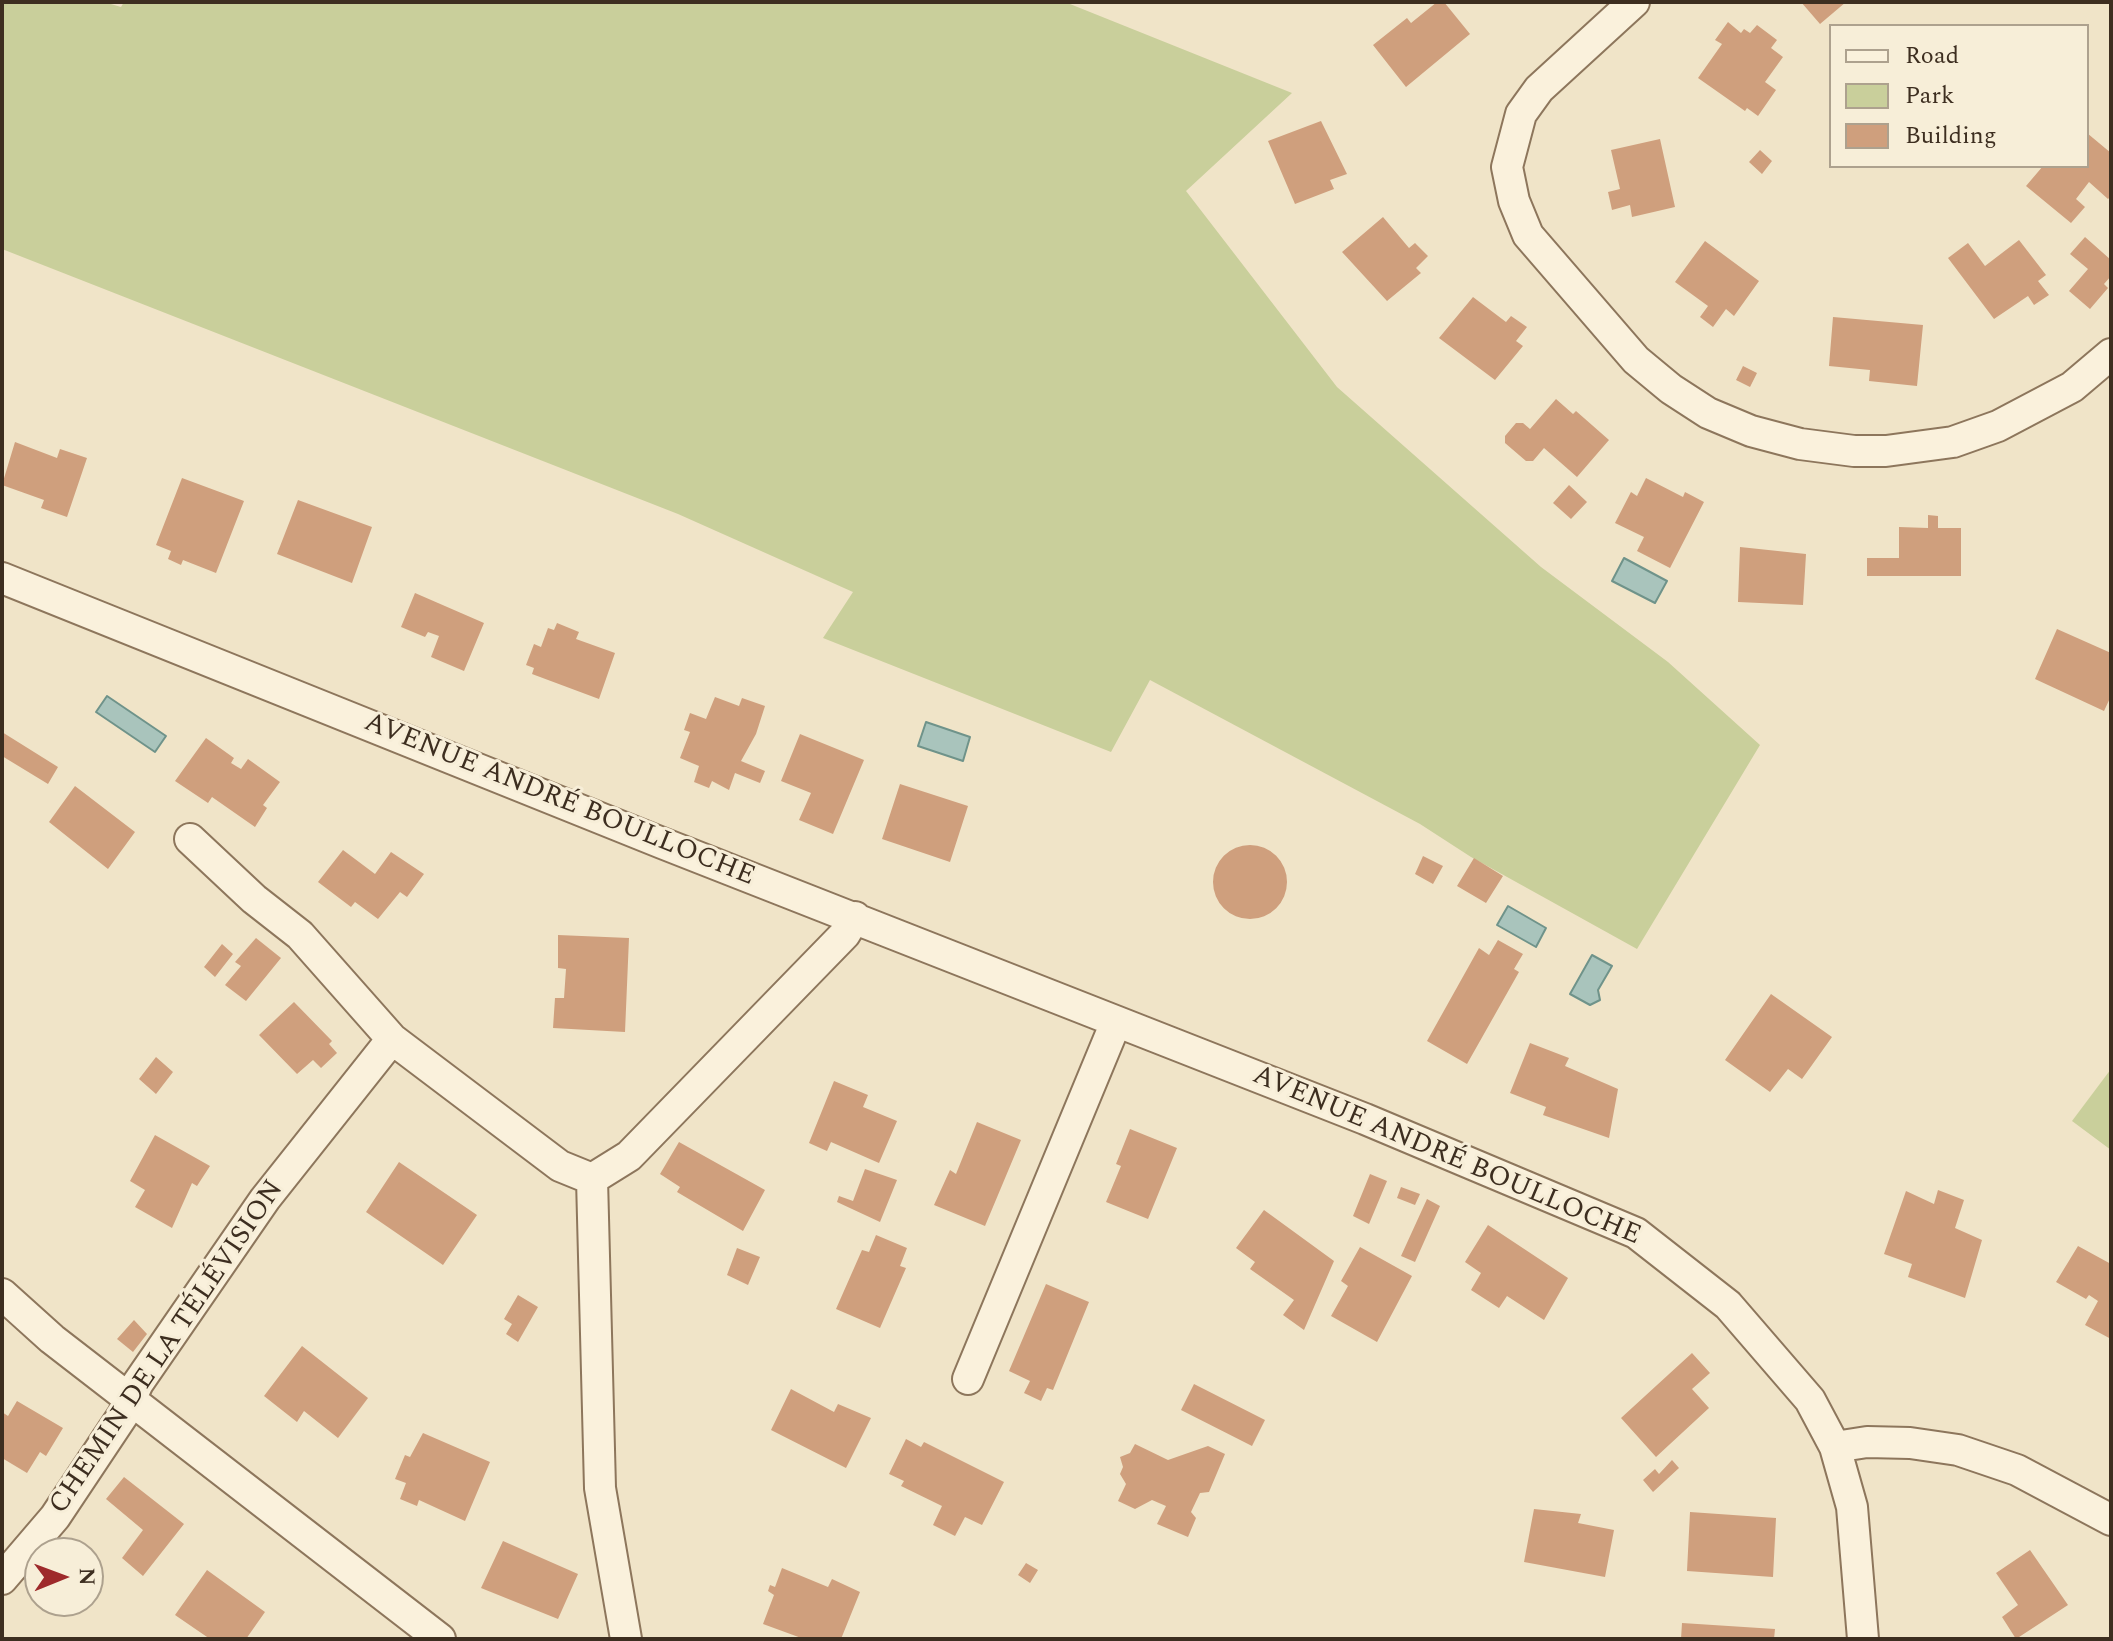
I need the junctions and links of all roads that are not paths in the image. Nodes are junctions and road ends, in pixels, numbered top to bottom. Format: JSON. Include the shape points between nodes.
{"nodes":[{"id":1,"x":1634,"y":2,"type":"edge"},
{"id":2,"x":2111,"y":354,"type":"edge"},
{"id":3,"x":2,"y":578,"type":"edge"},
{"id":4,"x":190,"y":839,"type":"dead end"},
{"id":5,"x":855,"y":917,"type":"junction"},
{"id":6,"x":1116,"y":1022,"type":"junction"},
{"id":7,"x":392,"y":1039,"type":"junction"},
{"id":8,"x":592,"y":1179,"type":"junction"},
{"id":9,"x":2,"y":1294,"type":"edge"},
{"id":10,"x":968,"y":1379,"type":"dead end"},
{"id":11,"x":130,"y":1400,"type":"junction"},
{"id":12,"x":1835,"y":1447,"type":"junction"},
{"id":13,"x":2111,"y":1520,"type":"edge"},
{"id":14,"x":2,"y":1579,"type":"edge"},
{"id":15,"x":440,"y":1639,"type":"edge"},
{"id":16,"x":626,"y":1639,"type":"edge"},
{"id":17,"x":1863,"y":1639,"type":"edge"}],
"edges":[{"from":1,"to":2,"type":"street","via":[[1539,89],[1521,114],[1507,167],[1528,235],[1636,360],[1671,389],[1708,413],[1751,431],[1800,444],[1886,451],[1953,442],[1998,426],[2072,387]]},
{"from":3,"to":5,"type":"street","name":"AVENUE ANDRÉ BOULLOCHE"},
{"from":4,"to":7,"type":"street","via":[[300,935]]},
{"from":5,"to":6,"type":"street","name":"AVENUE ANDRÉ BOULLOCHE"},
{"from":5,"to":8,"type":"street","via":[[845,934],[629,1156]]},
{"from":6,"to":10,"type":"street"},
{"from":6,"to":12,"type":"street","name":"AVENUE ANDRÉ BOULLOCHE","via":[[1636,1233],[1697,1278],[1758,1335],[1810,1400]]},
{"from":7,"to":8,"type":"street","via":[[560,1166]]},
{"from":7,"to":11,"type":"street","name":"CHEMIN DE LA TÉLÉVISION","via":[[265,1199]]},
{"from":8,"to":16,"type":"street","via":[[600,1488]]},
{"from":9,"to":11,"type":"street"},
{"from":11,"to":14,"type":"street","name":"CHEMIN DE LA TÉLÉVISION","via":[[55,1517]]},
{"from":11,"to":15,"type":"street"},
{"from":12,"to":13,"type":"street","via":[[1910,1443],[1958,1450],[2017,1470]]},
{"from":12,"to":17,"type":"street","name":"AVENUE ANDRÉ BOULLOCHE","via":[[1852,1507]]}]}
